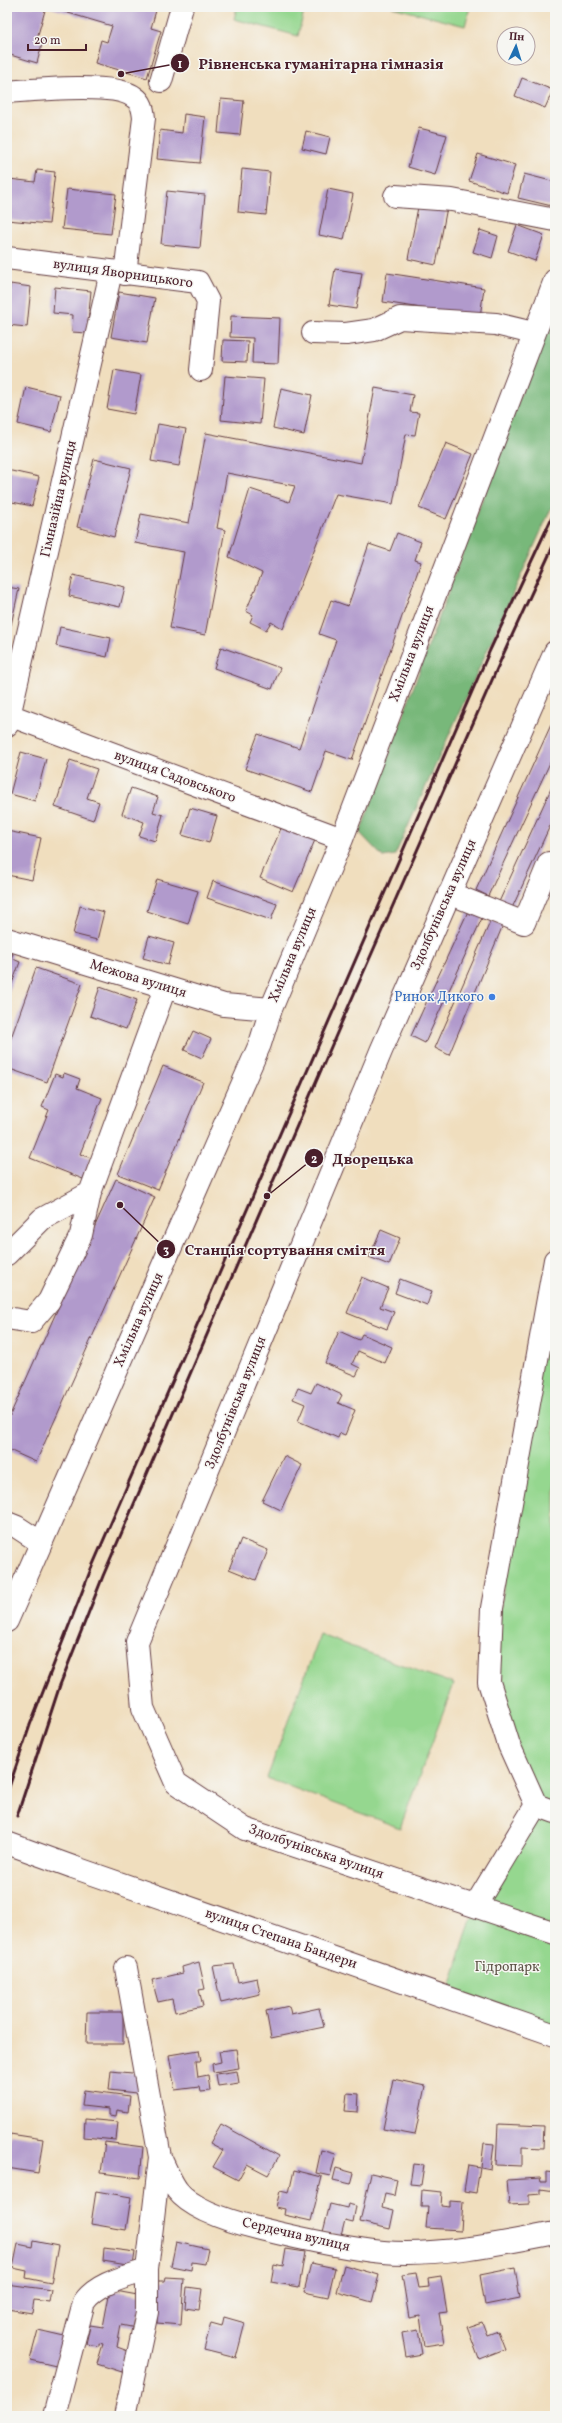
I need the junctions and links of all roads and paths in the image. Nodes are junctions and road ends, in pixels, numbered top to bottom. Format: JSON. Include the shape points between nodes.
{"nodes":[{"id":1,"x":182,"y":7,"type":"edge"},
{"id":2,"x":161,"y":81,"type":"dead end"},
{"id":3,"x":7,"y":92,"type":"edge"},
{"id":4,"x":395,"y":196,"type":"dead end"},
{"id":5,"x":555,"y":220,"type":"edge"},
{"id":6,"x":7,"y":258,"type":"edge"},
{"id":7,"x":118,"y":273,"type":"junction"},
{"id":8,"x":555,"y":280,"type":"edge"},
{"id":9,"x":313,"y":333,"type":"dead end"},
{"id":10,"x":533,"y":334,"type":"junction"},
{"id":11,"x":201,"y":370,"type":"dead end"},
{"id":12,"x":555,"y":652,"type":"edge"},
{"id":13,"x":8,"y":720,"type":"edge"},
{"id":14,"x":342,"y":839,"type":"junction"},
{"id":15,"x":555,"y":866,"type":"edge"},
{"id":16,"x":449,"y":893,"type":"junction"},
{"id":17,"x":7,"y":939,"type":"edge"},
{"id":18,"x":165,"y":988,"type":"junction"},
{"id":19,"x":271,"y":1009,"type":"junction"},
{"id":20,"x":90,"y":1193,"type":"junction"},
{"id":21,"x":7,"y":1254,"type":"edge"},
{"id":22,"x":555,"y":1260,"type":"edge"},
{"id":23,"x":7,"y":1318,"type":"edge"},
{"id":24,"x":7,"y":1523,"type":"edge"},
{"id":25,"x":40,"y":1542,"type":"junction"},
{"id":26,"x":7,"y":1621,"type":"edge"},
{"id":27,"x":546,"y":1808,"type":"edge"},
{"id":28,"x":7,"y":1843,"type":"edge"},
{"id":29,"x":475,"y":1906,"type":"junction"},
{"id":30,"x":555,"y":1933,"type":"edge"},
{"id":31,"x":126,"y":1968,"type":"dead end"},
{"id":32,"x":555,"y":2035,"type":"edge"},
{"id":33,"x":160,"y":2157,"type":"junction"},
{"id":34,"x":555,"y":2232,"type":"edge"},
{"id":35,"x":147,"y":2270,"type":"junction"},
{"id":36,"x":54,"y":2416,"type":"edge"},
{"id":37,"x":125,"y":2416,"type":"edge"}],
"edges":[{"from":1,"to":2,"type":"street"},
{"from":3,"to":7,"type":"street","name":"Гімназійна вулиця","via":[[121,90],[134,96],[142,106],[144,118]]},
{"from":4,"to":5,"type":"street","via":[[452,200]]},
{"from":6,"to":7,"type":"street","name":"вулиця Яворницького"},
{"from":7,"to":11,"type":"street","name":"вулиця Яворницького","via":[[198,282],[208,301]]},
{"from":7,"to":13,"type":"street","name":"Гімназійна вулиця"},
{"from":8,"to":10,"type":"street","name":"Хмільна вулиця"},
{"from":9,"to":10,"type":"street","via":[[346,334],[374,330],[400,318],[496,324]]},
{"from":10,"to":14,"type":"street","name":"Хмільна вулиця"},
{"from":12,"to":16,"type":"street","name":"Здолбунівська вулиця"},
{"from":13,"to":14,"type":"street","name":"вулиця Садовського"},
{"from":14,"to":19,"type":"street","name":"Хмільна вулиця"},
{"from":15,"to":16,"type":"street","via":[[549,864],[524,923]]},
{"from":16,"to":29,"type":"street","name":"Здолбунівська вулиця","via":[[381,1051],[137,1642],[143,1708],[176,1783],[245,1829]]},
{"from":17,"to":18,"type":"street","name":"Межова вулиця"},
{"from":18,"to":19,"type":"street","name":"Межова вулиця","via":[[224,1005]]},
{"from":18,"to":20,"type":"street"},
{"from":19,"to":25,"type":"street","name":"Хмільна вулиця","via":[[260,1044]]},
{"from":20,"to":21,"type":"street","via":[[42,1219]]},
{"from":20,"to":23,"type":"street","via":[[80,1235],[49,1301],[31,1322]]},
{"from":22,"to":27,"type":"street","via":[[492,1608],[489,1682],[509,1745]]},
{"from":24,"to":25,"type":"street"},
{"from":25,"to":26,"type":"street","name":"Хмільна вулиця"},
{"from":27,"to":29,"type":"street"},
{"from":28,"to":32,"type":"street","name":"вулиця Степана Бандери","bridge":true},
{"from":29,"to":30,"type":"street","name":"Здолбунівська вулиця"},
{"from":31,"to":33,"type":"street","name":"Сердечна вулиця"},
{"from":33,"to":34,"type":"street","name":"Сердечна вулиця","via":[[177,2190],[196,2204],[245,2225],[328,2245],[385,2252],[437,2251]]},
{"from":33,"to":35,"type":"street","name":"Сердечна вулиця"},
{"from":35,"to":36,"type":"street","via":[[92,2293],[84,2302]]},
{"from":35,"to":37,"type":"street","name":"Сердечна вулиця","via":[[147,2312]]}]}
